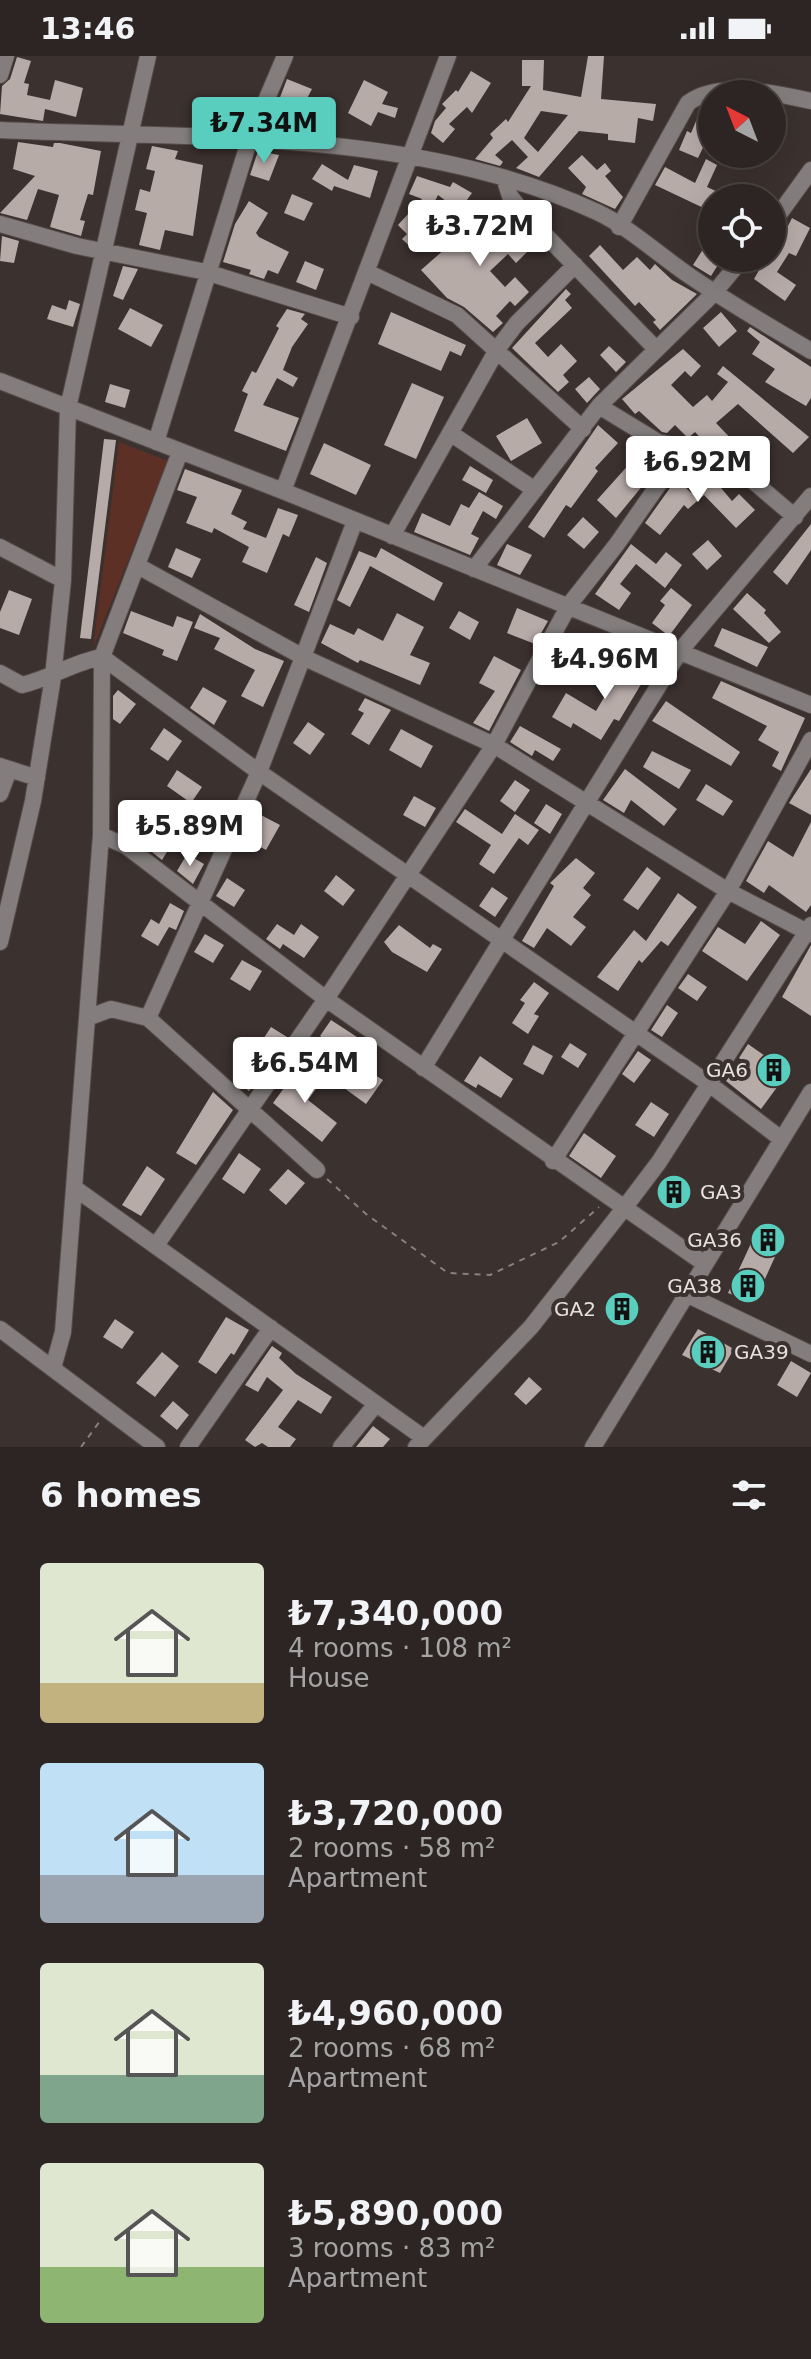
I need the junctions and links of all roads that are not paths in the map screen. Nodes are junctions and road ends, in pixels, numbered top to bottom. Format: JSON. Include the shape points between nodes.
{"nodes":[{"id":1,"x":6,"y":56,"type":"edge"},
{"id":2,"x":148,"y":56,"type":"edge"},
{"id":3,"x":285,"y":56,"type":"edge"},
{"id":4,"x":448,"y":56,"type":"edge"},
{"id":5,"x":0,"y":75,"type":"edge"},
{"id":6,"x":811,"y":101,"type":"edge"},
{"id":7,"x":0,"y":130,"type":"edge"},
{"id":8,"x":128,"y":136,"type":"junction"},
{"id":9,"x":250,"y":138,"type":"junction"},
{"id":10,"x":412,"y":155,"type":"junction"},
{"id":11,"x":810,"y":174,"type":"edge"},
{"id":12,"x":505,"y":181,"type":"junction"},
{"id":13,"x":786,"y":206,"type":"edge"},
{"id":14,"x":0,"y":224,"type":"edge"},
{"id":15,"x":619,"y":227,"type":"junction"},
{"id":16,"x":104,"y":251,"type":"junction"},
{"id":17,"x":575,"y":265,"type":"junction"},
{"id":18,"x":206,"y":272,"type":"junction"},
{"id":19,"x":367,"y":272,"type":"junction"},
{"id":20,"x":731,"y":272,"type":"edge"},
{"id":21,"x":714,"y":293,"type":"junction"},
{"id":22,"x":351,"y":317,"type":"junction"},
{"id":23,"x":498,"y":348,"type":"junction"},
{"id":24,"x":656,"y":349,"type":"junction"},
{"id":25,"x":811,"y":351,"type":"edge"},
{"id":26,"x":0,"y":381,"type":"edge"},
{"id":27,"x":599,"y":406,"type":"junction"},
{"id":28,"x":68,"y":408,"type":"junction"},
{"id":29,"x":583,"y":429,"type":"junction"},
{"id":30,"x":450,"y":433,"type":"junction"},
{"id":31,"x":156,"y":442,"type":"junction"},
{"id":32,"x":684,"y":448,"type":"junction"},
{"id":33,"x":180,"y":452,"type":"junction"},
{"id":34,"x":535,"y":490,"type":"junction"},
{"id":35,"x":283,"y":491,"type":"junction"},
{"id":36,"x":805,"y":507,"type":"edge"},
{"id":37,"x":355,"y":521,"type":"junction"},
{"id":38,"x":392,"y":536,"type":"junction"},
{"id":39,"x":0,"y":547,"type":"edge"},
{"id":40,"x":138,"y":566,"type":"junction"},
{"id":41,"x":474,"y":569,"type":"junction"},
{"id":42,"x":63,"y":580,"type":"junction"},
{"id":43,"x":569,"y":605,"type":"junction"},
{"id":44,"x":680,"y":651,"type":"junction"},
{"id":45,"x":102,"y":657,"type":"junction"},
{"id":46,"x":305,"y":658,"type":"junction"},
{"id":47,"x":0,"y":673,"type":"edge"},
{"id":48,"x":53,"y":677,"type":"junction"},
{"id":49,"x":811,"y":705,"type":"edge"},
{"id":50,"x":811,"y":740,"type":"edge"},
{"id":51,"x":494,"y":745,"type":"junction"},
{"id":52,"x":4,"y":768,"type":"edge"},
{"id":53,"x":259,"y":772,"type":"junction"},
{"id":54,"x":37,"y":778,"type":"junction"},
{"id":55,"x":0,"y":794,"type":"edge"},
{"id":56,"x":587,"y":805,"type":"junction"},
{"id":57,"x":101,"y":835,"type":"junction"},
{"id":58,"x":408,"y":876,"type":"junction"},
{"id":59,"x":728,"y":891,"type":"junction"},
{"id":60,"x":202,"y":903,"type":"junction"},
{"id":61,"x":809,"y":930,"type":"edge"},
{"id":62,"x":0,"y":942,"type":"edge"},
{"id":63,"x":502,"y":943,"type":"junction"},
{"id":64,"x":326,"y":999,"type":"junction"},
{"id":65,"x":87,"y":1018,"type":"junction"},
{"id":66,"x":148,"y":1018,"type":"junction"},
{"id":67,"x":635,"y":1034,"type":"junction"},
{"id":68,"x":423,"y":1068,"type":"junction"},
{"id":69,"x":708,"y":1083,"type":"junction"},
{"id":70,"x":811,"y":1092,"type":"edge"},
{"id":71,"x":249,"y":1110,"type":"junction"},
{"id":72,"x":780,"y":1138,"type":"junction"},
{"id":73,"x":553,"y":1161,"type":"junction"},
{"id":74,"x":317,"y":1170,"type":"road end"},
{"id":75,"x":76,"y":1189,"type":"junction"},
{"id":76,"x":625,"y":1207,"type":"junction"},
{"id":77,"x":157,"y":1244,"type":"junction"},
{"id":78,"x":705,"y":1264,"type":"junction"},
{"id":79,"x":686,"y":1294,"type":"junction"},
{"id":80,"x":271,"y":1328,"type":"junction"},
{"id":81,"x":0,"y":1329,"type":"edge"},
{"id":82,"x":811,"y":1354,"type":"edge"},
{"id":83,"x":53,"y":1368,"type":"junction"},
{"id":84,"x":376,"y":1404,"type":"junction"},
{"id":85,"x":420,"y":1443,"type":"edge"},
{"id":86,"x":157,"y":1447,"type":"edge"},
{"id":87,"x":188,"y":1447,"type":"edge"},
{"id":88,"x":341,"y":1447,"type":"edge"},
{"id":89,"x":593,"y":1447,"type":"edge"}],
"edges":[{"from":1,"to":5,"type":"street"},
{"from":2,"to":8,"type":"street"},
{"from":3,"to":9,"type":"street"},
{"from":4,"to":10,"type":"street"},
{"from":6,"to":15,"type":"street","via":[[779,94],[702,93],[688,103]]},
{"from":7,"to":8,"type":"street"},
{"from":8,"to":9,"type":"street"},
{"from":8,"to":16,"type":"street"},
{"from":9,"to":10,"type":"street"},
{"from":9,"to":18,"type":"street"},
{"from":10,"to":12,"type":"street"},
{"from":10,"to":19,"type":"street"},
{"from":11,"to":13,"type":"street"},
{"from":12,"to":15,"type":"street","via":[[599,213]]},
{"from":12,"to":17,"type":"street","via":[[515,202]]},
{"from":14,"to":16,"type":"street"},
{"from":15,"to":21,"type":"street"},
{"from":16,"to":18,"type":"street"},
{"from":16,"to":28,"type":"street"},
{"from":17,"to":23,"type":"street"},
{"from":17,"to":24,"type":"street"},
{"from":18,"to":22,"type":"street"},
{"from":18,"to":31,"type":"street"},
{"from":19,"to":22,"type":"street"},
{"from":19,"to":23,"type":"street","via":[[457,315]]},
{"from":20,"to":21,"type":"street"},
{"from":21,"to":24,"type":"street"},
{"from":21,"to":25,"type":"street"},
{"from":22,"to":35,"type":"street"},
{"from":23,"to":29,"type":"street"},
{"from":23,"to":30,"type":"street"},
{"from":24,"to":27,"type":"street"},
{"from":26,"to":28,"type":"street"},
{"from":27,"to":29,"type":"street"},
{"from":27,"to":32,"type":"street","via":[[658,442]]},
{"from":28,"to":31,"type":"street"},
{"from":28,"to":42,"type":"street"},
{"from":29,"to":34,"type":"street"},
{"from":30,"to":34,"type":"street"},
{"from":30,"to":38,"type":"street"},
{"from":31,"to":33,"type":"street"},
{"from":32,"to":36,"type":"street","via":[[740,470]]},
{"from":32,"to":43,"type":"street"},
{"from":33,"to":35,"type":"street"},
{"from":33,"to":40,"type":"street"},
{"from":34,"to":41,"type":"street"},
{"from":35,"to":37,"type":"street"},
{"from":36,"to":44,"type":"street"},
{"from":37,"to":38,"type":"street"},
{"from":37,"to":46,"type":"street"},
{"from":38,"to":41,"type":"street"},
{"from":39,"to":42,"type":"street"},
{"from":40,"to":45,"type":"street"},
{"from":40,"to":46,"type":"street"},
{"from":41,"to":43,"type":"street"},
{"from":42,"to":48,"type":"street"},
{"from":43,"to":44,"type":"street"},
{"from":43,"to":51,"type":"street"},
{"from":44,"to":49,"type":"street"},
{"from":44,"to":56,"type":"street"},
{"from":45,"to":48,"type":"street","via":[[80,661]]},
{"from":45,"to":53,"type":"street"},
{"from":45,"to":57,"type":"street"},
{"from":46,"to":51,"type":"street"},
{"from":46,"to":53,"type":"street"},
{"from":47,"to":48,"type":"street","via":[[22,685]]},
{"from":48,"to":54,"type":"street"},
{"from":50,"to":59,"type":"street"},
{"from":51,"to":56,"type":"street"},
{"from":51,"to":58,"type":"street"},
{"from":52,"to":54,"type":"street"},
{"from":52,"to":55,"type":"street"},
{"from":53,"to":58,"type":"street"},
{"from":53,"to":60,"type":"street"},
{"from":54,"to":62,"type":"street"},
{"from":56,"to":59,"type":"street"},
{"from":56,"to":63,"type":"street"},
{"from":57,"to":60,"type":"street","via":[[126,846]]},
{"from":57,"to":65,"type":"street"},
{"from":58,"to":63,"type":"street"},
{"from":58,"to":64,"type":"street"},
{"from":59,"to":61,"type":"street"},
{"from":59,"to":67,"type":"street"},
{"from":60,"to":64,"type":"street"},
{"from":60,"to":66,"type":"street"},
{"from":61,"to":69,"type":"street"},
{"from":63,"to":67,"type":"street"},
{"from":63,"to":68,"type":"street"},
{"from":64,"to":68,"type":"street"},
{"from":64,"to":71,"type":"street"},
{"from":65,"to":66,"type":"street","via":[[111,1009]]},
{"from":65,"to":75,"type":"street"},
{"from":66,"to":71,"type":"street"},
{"from":67,"to":69,"type":"street"},
{"from":67,"to":73,"type":"street"},
{"from":68,"to":73,"type":"street"},
{"from":69,"to":72,"type":"street"},
{"from":69,"to":76,"type":"street"},
{"from":70,"to":72,"type":"street"},
{"from":71,"to":74,"type":"street"},
{"from":71,"to":77,"type":"street"},
{"from":72,"to":78,"type":"street"},
{"from":73,"to":76,"type":"street"},
{"from":75,"to":77,"type":"street"},
{"from":75,"to":83,"type":"street","via":[[63,1332]]},
{"from":76,"to":78,"type":"street"},
{"from":76,"to":85,"type":"street","via":[[531,1327]]},
{"from":77,"to":80,"type":"street"},
{"from":78,"to":79,"type":"street"},
{"from":79,"to":82,"type":"street"},
{"from":79,"to":89,"type":"street"},
{"from":80,"to":84,"type":"street"},
{"from":80,"to":87,"type":"street"},
{"from":81,"to":83,"type":"street"},
{"from":83,"to":86,"type":"street"},
{"from":84,"to":85,"type":"street"},
{"from":84,"to":88,"type":"street"}]}
